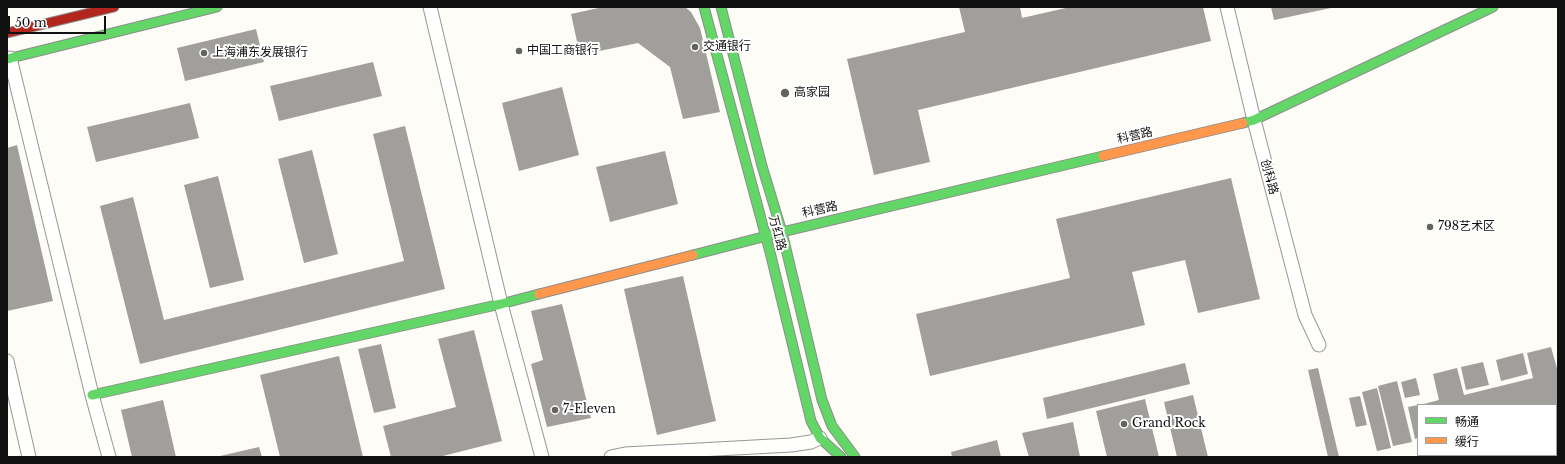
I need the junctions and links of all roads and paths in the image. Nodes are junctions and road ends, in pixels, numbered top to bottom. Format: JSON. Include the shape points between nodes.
{"nodes":[{"id":1,"x":114,"y":7,"type":"edge"},
{"id":2,"x":217,"y":7,"type":"edge"},
{"id":3,"x":430,"y":7,"type":"edge"},
{"id":4,"x":704,"y":7,"type":"edge"},
{"id":5,"x":721,"y":7,"type":"edge"},
{"id":6,"x":1227,"y":7,"type":"edge"},
{"id":7,"x":1493,"y":7,"type":"edge"},
{"id":8,"x":7,"y":33,"type":"edge"},
{"id":9,"x":8,"y":58,"type":"edge"},
{"id":10,"x":1254,"y":120,"type":"junction"},
{"id":11,"x":782,"y":232,"type":"junction"},
{"id":12,"x":766,"y":236,"type":"junction"},
{"id":13,"x":501,"y":304,"type":"junction"},
{"id":14,"x":1319,"y":345,"type":"dead end"},
{"id":15,"x":7,"y":361,"type":"edge"},
{"id":16,"x":92,"y":395,"type":"junction"},
{"id":17,"x":820,"y":438,"type":"junction"},
{"id":18,"x":29,"y":457,"type":"edge"},
{"id":19,"x":109,"y":457,"type":"edge"},
{"id":20,"x":542,"y":457,"type":"edge"},
{"id":21,"x":611,"y":457,"type":"edge"},
{"id":22,"x":841,"y":457,"type":"edge"},
{"id":23,"x":855,"y":457,"type":"edge"}],
"edges":[{"from":1,"to":8,"type":"street"},
{"from":2,"to":9,"type":"street"},
{"from":3,"to":13,"type":"street"},
{"from":4,"to":12,"type":"street","name":"万红路"},
{"from":5,"to":11,"type":"street","name":"万红路","via":[[762,166]]},
{"from":6,"to":10,"type":"street","name":"创科路"},
{"from":7,"to":10,"type":"street","name":"科营路"},
{"from":9,"to":16,"type":"street"},
{"from":10,"to":11,"type":"street","name":"科营路"},
{"from":10,"to":14,"type":"street","name":"创科路","via":[[1305,315]]},
{"from":11,"to":12,"type":"street","name":"科营路"},
{"from":11,"to":23,"type":"street","name":"万红路","via":[[822,400],[832,426]]},
{"from":12,"to":13,"type":"street","name":"科营路"},
{"from":12,"to":17,"type":"street","name":"万红路","via":[[811,421]]},
{"from":13,"to":16,"type":"street","name":"科营路"},
{"from":13,"to":20,"type":"street"},
{"from":15,"to":18,"type":"street"},
{"from":16,"to":19,"type":"street"},
{"from":17,"to":21,"type":"street","via":[[791,445],[625,454]]},
{"from":17,"to":22,"type":"street","name":"万红路"}]}
